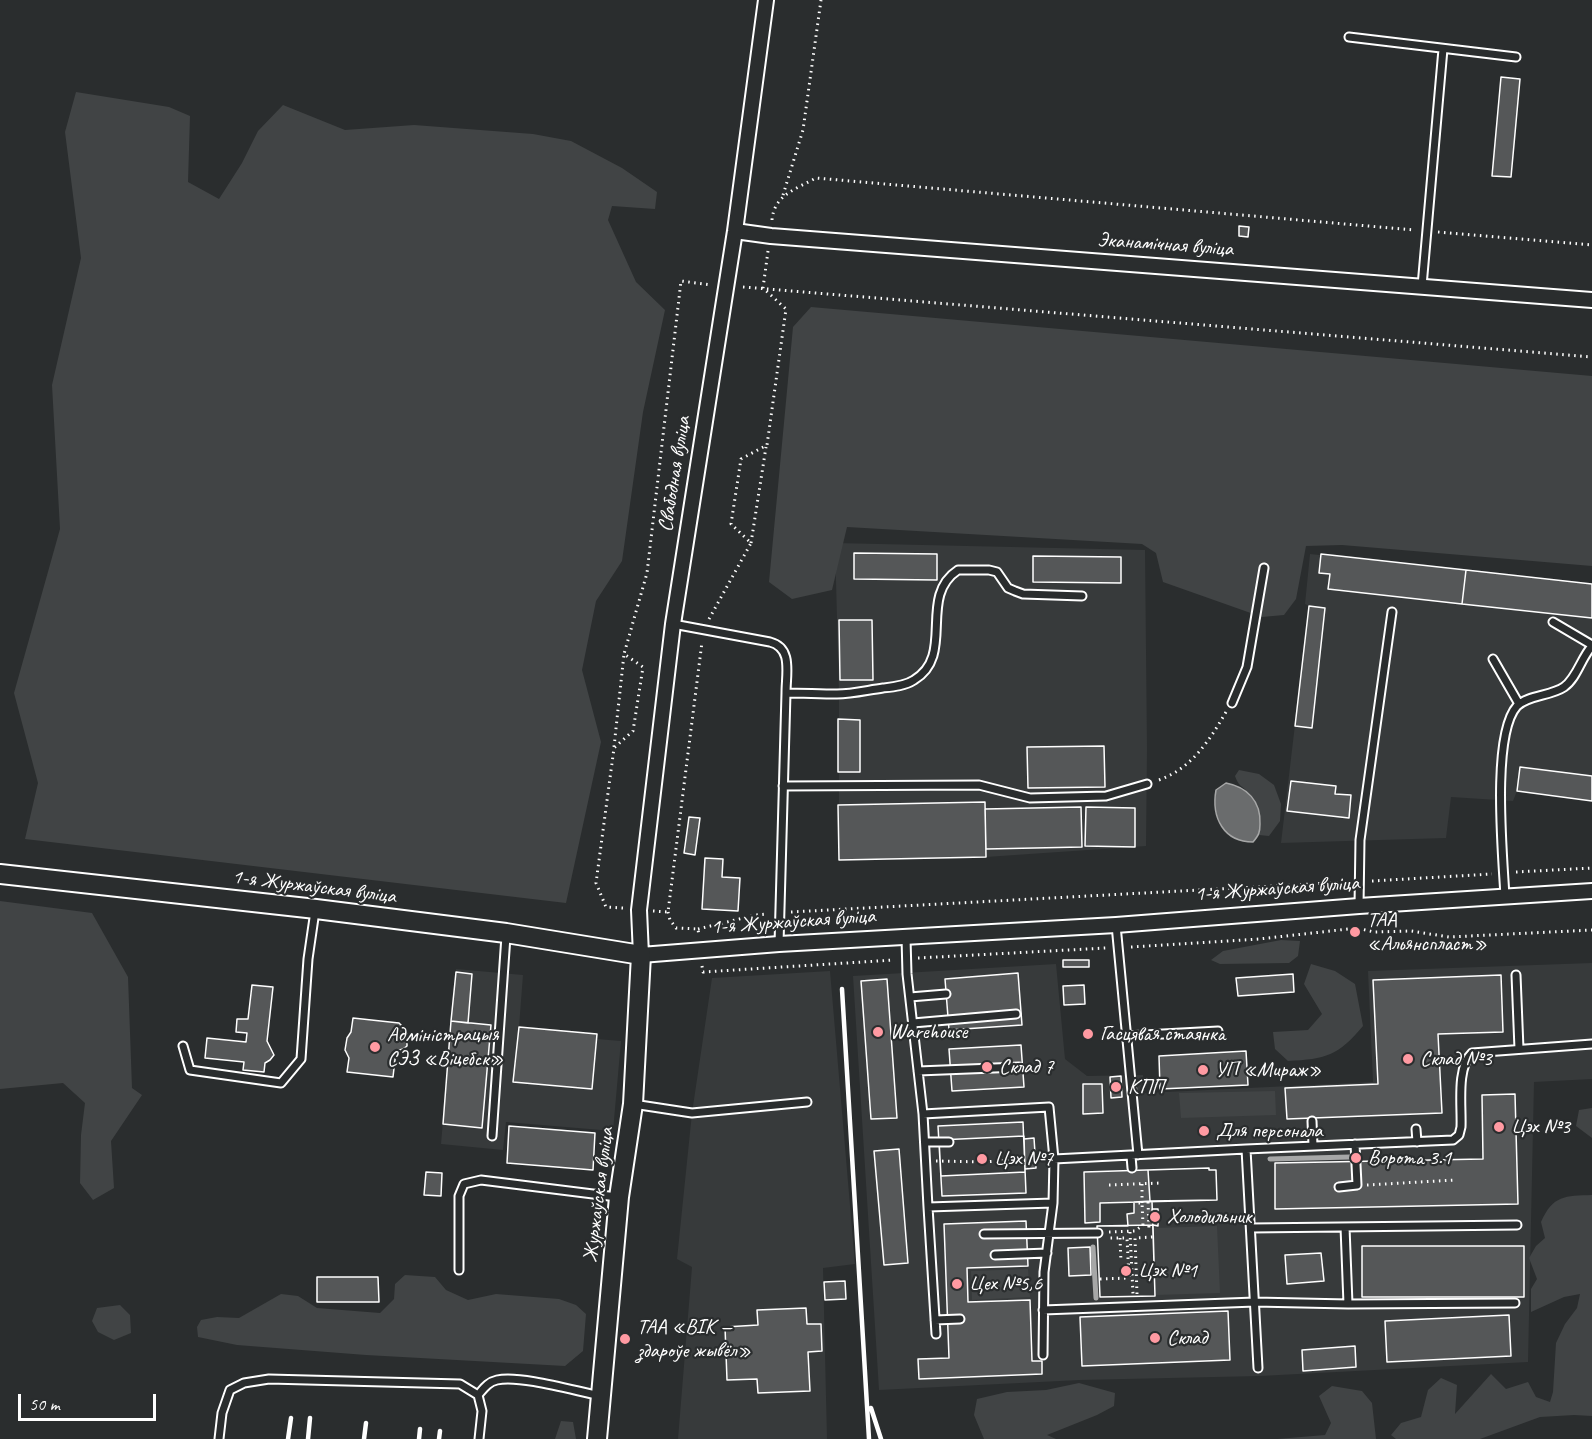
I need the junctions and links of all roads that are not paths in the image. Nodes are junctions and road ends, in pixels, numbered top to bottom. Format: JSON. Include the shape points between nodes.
{"nodes":[{"id":1,"x":766,"y":0,"type":"edge"},
{"id":2,"x":1349,"y":37,"type":"dead end"},
{"id":3,"x":1443,"y":49,"type":"junction"},
{"id":4,"x":1516,"y":57,"type":"dead end"},
{"id":5,"x":735,"y":231,"type":"junction"},
{"id":6,"x":1422,"y":285,"type":"junction"},
{"id":7,"x":1592,"y":300,"type":"edge"},
{"id":8,"x":1264,"y":568,"type":"dead end"},
{"id":9,"x":1082,"y":596,"type":"dead end"},
{"id":10,"x":1392,"y":612,"type":"dead end"},
{"id":11,"x":1553,"y":622,"type":"dead end"},
{"id":12,"x":673,"y":624,"type":"junction"},
{"id":13,"x":1592,"y":645,"type":"edge"},
{"id":14,"x":1493,"y":659,"type":"dead end"},
{"id":15,"x":786,"y":693,"type":"junction"},
{"id":16,"x":1232,"y":703,"type":"road end"},
{"id":17,"x":1519,"y":704,"type":"junction"},
{"id":18,"x":1147,"y":784,"type":"road end"},
{"id":19,"x":783,"y":786,"type":"junction"},
{"id":20,"x":0,"y":874,"type":"edge"},
{"id":21,"x":1592,"y":891,"type":"edge"},
{"id":22,"x":1505,"y":897,"type":"junction"},
{"id":23,"x":1359,"y":906,"type":"junction"},
{"id":24,"x":316,"y":909,"type":"junction"},
{"id":25,"x":1116,"y":925,"type":"junction"},
{"id":26,"x":506,"y":933,"type":"junction"},
{"id":27,"x":906,"y":938,"type":"junction"},
{"id":28,"x":779,"y":944,"type":"junction"},
{"id":29,"x":641,"y":956,"type":"junction"},
{"id":30,"x":1516,"y":975,"type":"dead end"},
{"id":31,"x":946,"y":994,"type":"dead end"},
{"id":32,"x":910,"y":997,"type":"junction"},
{"id":33,"x":1016,"y":1014,"type":"dead end"},
{"id":34,"x":913,"y":1023,"type":"junction"},
{"id":35,"x":1218,"y":1031,"type":"dead end"},
{"id":36,"x":1126,"y":1036,"type":"junction"},
{"id":37,"x":1592,"y":1044,"type":"edge"},
{"id":38,"x":183,"y":1046,"type":"dead end"},
{"id":39,"x":1519,"y":1048,"type":"junction"},
{"id":40,"x":1019,"y":1067,"type":"dead end"},
{"id":41,"x":918,"y":1071,"type":"junction"},
{"id":42,"x":807,"y":1102,"type":"dead end"},
{"id":43,"x":633,"y":1104,"type":"junction"},
{"id":44,"x":923,"y":1114,"type":"junction"},
{"id":45,"x":1312,"y":1121,"type":"dead end"},
{"id":46,"x":1416,"y":1129,"type":"dead end"},
{"id":47,"x":492,"y":1136,"type":"dead end"},
{"id":48,"x":925,"y":1142,"type":"junction"},
{"id":49,"x":949,"y":1142,"type":"dead end"},
{"id":50,"x":1417,"y":1142,"type":"junction"},
{"id":51,"x":1355,"y":1144,"type":"junction"},
{"id":52,"x":1313,"y":1146,"type":"junction"},
{"id":53,"x":1246,"y":1149,"type":"junction"},
{"id":54,"x":1134,"y":1155,"type":"junction"},
{"id":55,"x":1054,"y":1159,"type":"junction"},
{"id":56,"x":1132,"y":1168,"type":"dead end"},
{"id":57,"x":1339,"y":1187,"type":"dead end"},
{"id":58,"x":619,"y":1197,"type":"junction"},
{"id":59,"x":1053,"y":1203,"type":"junction"},
{"id":60,"x":928,"y":1207,"type":"junction"},
{"id":61,"x":1517,"y":1226,"type":"dead end"},
{"id":62,"x":1345,"y":1227,"type":"junction"},
{"id":63,"x":1251,"y":1228,"type":"junction"},
{"id":64,"x":984,"y":1233,"type":"dead end"},
{"id":65,"x":1098,"y":1233,"type":"road end"},
{"id":66,"x":1050,"y":1235,"type":"junction"},
{"id":67,"x":1047,"y":1253,"type":"junction"},
{"id":68,"x":996,"y":1255,"type":"dead end"},
{"id":69,"x":459,"y":1270,"type":"dead end"},
{"id":70,"x":1255,"y":1302,"type":"junction"},
{"id":71,"x":1515,"y":1303,"type":"dead end"},
{"id":72,"x":1348,"y":1304,"type":"junction"},
{"id":73,"x":1043,"y":1310,"type":"junction"},
{"id":74,"x":960,"y":1319,"type":"dead end"},
{"id":75,"x":935,"y":1320,"type":"junction"},
{"id":76,"x":936,"y":1334,"type":"dead end"},
{"id":77,"x":1043,"y":1355,"type":"dead end"},
{"id":78,"x":1258,"y":1368,"type":"dead end"},
{"id":79,"x":478,"y":1395,"type":"junction"},
{"id":80,"x":601,"y":1396,"type":"junction"},
{"id":81,"x":219,"y":1439,"type":"edge"},
{"id":82,"x":479,"y":1439,"type":"edge"},
{"id":83,"x":597,"y":1439,"type":"edge"}],
"edges":[{"from":1,"to":5,"type":"street","name":"Свабодная вуліца"},
{"from":2,"to":3,"type":"lane"},
{"from":3,"to":4,"type":"lane"},
{"from":3,"to":6,"type":"lane"},
{"from":5,"to":6,"type":"street","name":"Эканамічная вуліца"},
{"from":5,"to":12,"type":"street","name":"Свабодная вуліца"},
{"from":6,"to":7,"type":"street","name":"Эканамічная вуліца"},
{"from":8,"to":16,"type":"lane","via":[[1247,667]]},
{"from":9,"to":15,"type":"lane","via":[[1023,594],[1008,588],[997,572],[958,570],[945,582],[938,600],[931,662],[913,681],[839,694]]},
{"from":10,"to":23,"type":"lane","via":[[1360,840]]},
{"from":11,"to":13,"type":"lane"},
{"from":12,"to":15,"type":"lane","via":[[780,646],[786,654]]},
{"from":12,"to":29,"type":"street","name":"Свабодная вуліца","via":[[639,910]]},
{"from":13,"to":17,"type":"lane","via":[[1564,687]]},
{"from":14,"to":17,"type":"lane"},
{"from":15,"to":19,"type":"lane"},
{"from":17,"to":22,"type":"lane","via":[[1508,731],[1500,787]]},
{"from":18,"to":19,"type":"lane","via":[[1106,795],[1030,798],[979,785]]},
{"from":19,"to":28,"type":"lane"},
{"from":20,"to":24,"type":"street","name":"1-я Журжаўская вуліца"},
{"from":21,"to":22,"type":"street","name":"1-я Журжаўская вуліца"},
{"from":22,"to":23,"type":"street","name":"1-я Журжаўская вуліца"},
{"from":23,"to":25,"type":"street","name":"1-я Журжаўская вуліца"},
{"from":24,"to":26,"type":"street","name":"1-я Журжаўская вуліца"},
{"from":24,"to":38,"type":"lane","via":[[301,1059],[281,1083],[190,1070]]},
{"from":25,"to":27,"type":"street","name":"1-я Журжаўская вуліца"},
{"from":25,"to":36,"type":"lane"},
{"from":26,"to":29,"type":"street","name":"1-я Журжаўская вуліца"},
{"from":26,"to":47,"type":"lane"},
{"from":27,"to":28,"type":"street","name":"1-я Журжаўская вуліца"},
{"from":27,"to":32,"type":"lane"},
{"from":28,"to":29,"type":"street","name":"1-я Журжаўская вуліца"},
{"from":29,"to":43,"type":"street","name":"Журжаўская вуліца"},
{"from":30,"to":39,"type":"lane"},
{"from":31,"to":32,"type":"lane"},
{"from":32,"to":34,"type":"lane"},
{"from":33,"to":34,"type":"lane"},
{"from":34,"to":41,"type":"lane"},
{"from":35,"to":36,"type":"lane"},
{"from":36,"to":54,"type":"lane"},
{"from":37,"to":39,"type":"lane"},
{"from":39,"to":50,"type":"lane","via":[[1469,1055],[1462,1070],[1459,1135],[1450,1141]]},
{"from":40,"to":41,"type":"lane"},
{"from":41,"to":44,"type":"lane"},
{"from":42,"to":43,"type":"lane","via":[[692,1113]]},
{"from":43,"to":58,"type":"street","name":"Журжаўская вуліца"},
{"from":44,"to":48,"type":"lane"},
{"from":44,"to":55,"type":"lane","via":[[1049,1107]]},
{"from":45,"to":52,"type":"lane"},
{"from":46,"to":50,"type":"lane"},
{"from":48,"to":49,"type":"lane"},
{"from":48,"to":60,"type":"lane"},
{"from":50,"to":51,"type":"lane"},
{"from":51,"to":52,"type":"lane"},
{"from":51,"to":57,"type":"lane","via":[[1357,1185]]},
{"from":52,"to":53,"type":"lane"},
{"from":53,"to":54,"type":"lane"},
{"from":53,"to":63,"type":"lane"},
{"from":54,"to":55,"type":"lane"},
{"from":54,"to":56,"type":"lane"},
{"from":55,"to":59,"type":"lane"},
{"from":58,"to":69,"type":"lane","via":[[481,1180],[464,1184],[459,1196]]},
{"from":58,"to":80,"type":"street","name":"Журжаўская вуліца"},
{"from":59,"to":60,"type":"lane"},
{"from":59,"to":66,"type":"lane"},
{"from":60,"to":75,"type":"lane"},
{"from":61,"to":62,"type":"lane"},
{"from":62,"to":63,"type":"lane"},
{"from":62,"to":72,"type":"lane"},
{"from":63,"to":70,"type":"lane"},
{"from":64,"to":66,"type":"lane"},
{"from":65,"to":66,"type":"lane"},
{"from":66,"to":67,"type":"lane"},
{"from":67,"to":68,"type":"lane"},
{"from":67,"to":73,"type":"lane"},
{"from":70,"to":72,"type":"lane"},
{"from":70,"to":73,"type":"lane"},
{"from":70,"to":78,"type":"lane"},
{"from":71,"to":72,"type":"lane"},
{"from":73,"to":77,"type":"lane"},
{"from":74,"to":75,"type":"lane"},
{"from":75,"to":76,"type":"lane"},
{"from":79,"to":80,"type":"lane","via":[[498,1380],[525,1381]]},
{"from":79,"to":81,"type":"lane","via":[[460,1384],[269,1379],[244,1383],[230,1390]]},
{"from":79,"to":82,"type":"lane","via":[[482,1411]]},
{"from":80,"to":83,"type":"street","name":"Журжаўская вуліца"}]}
